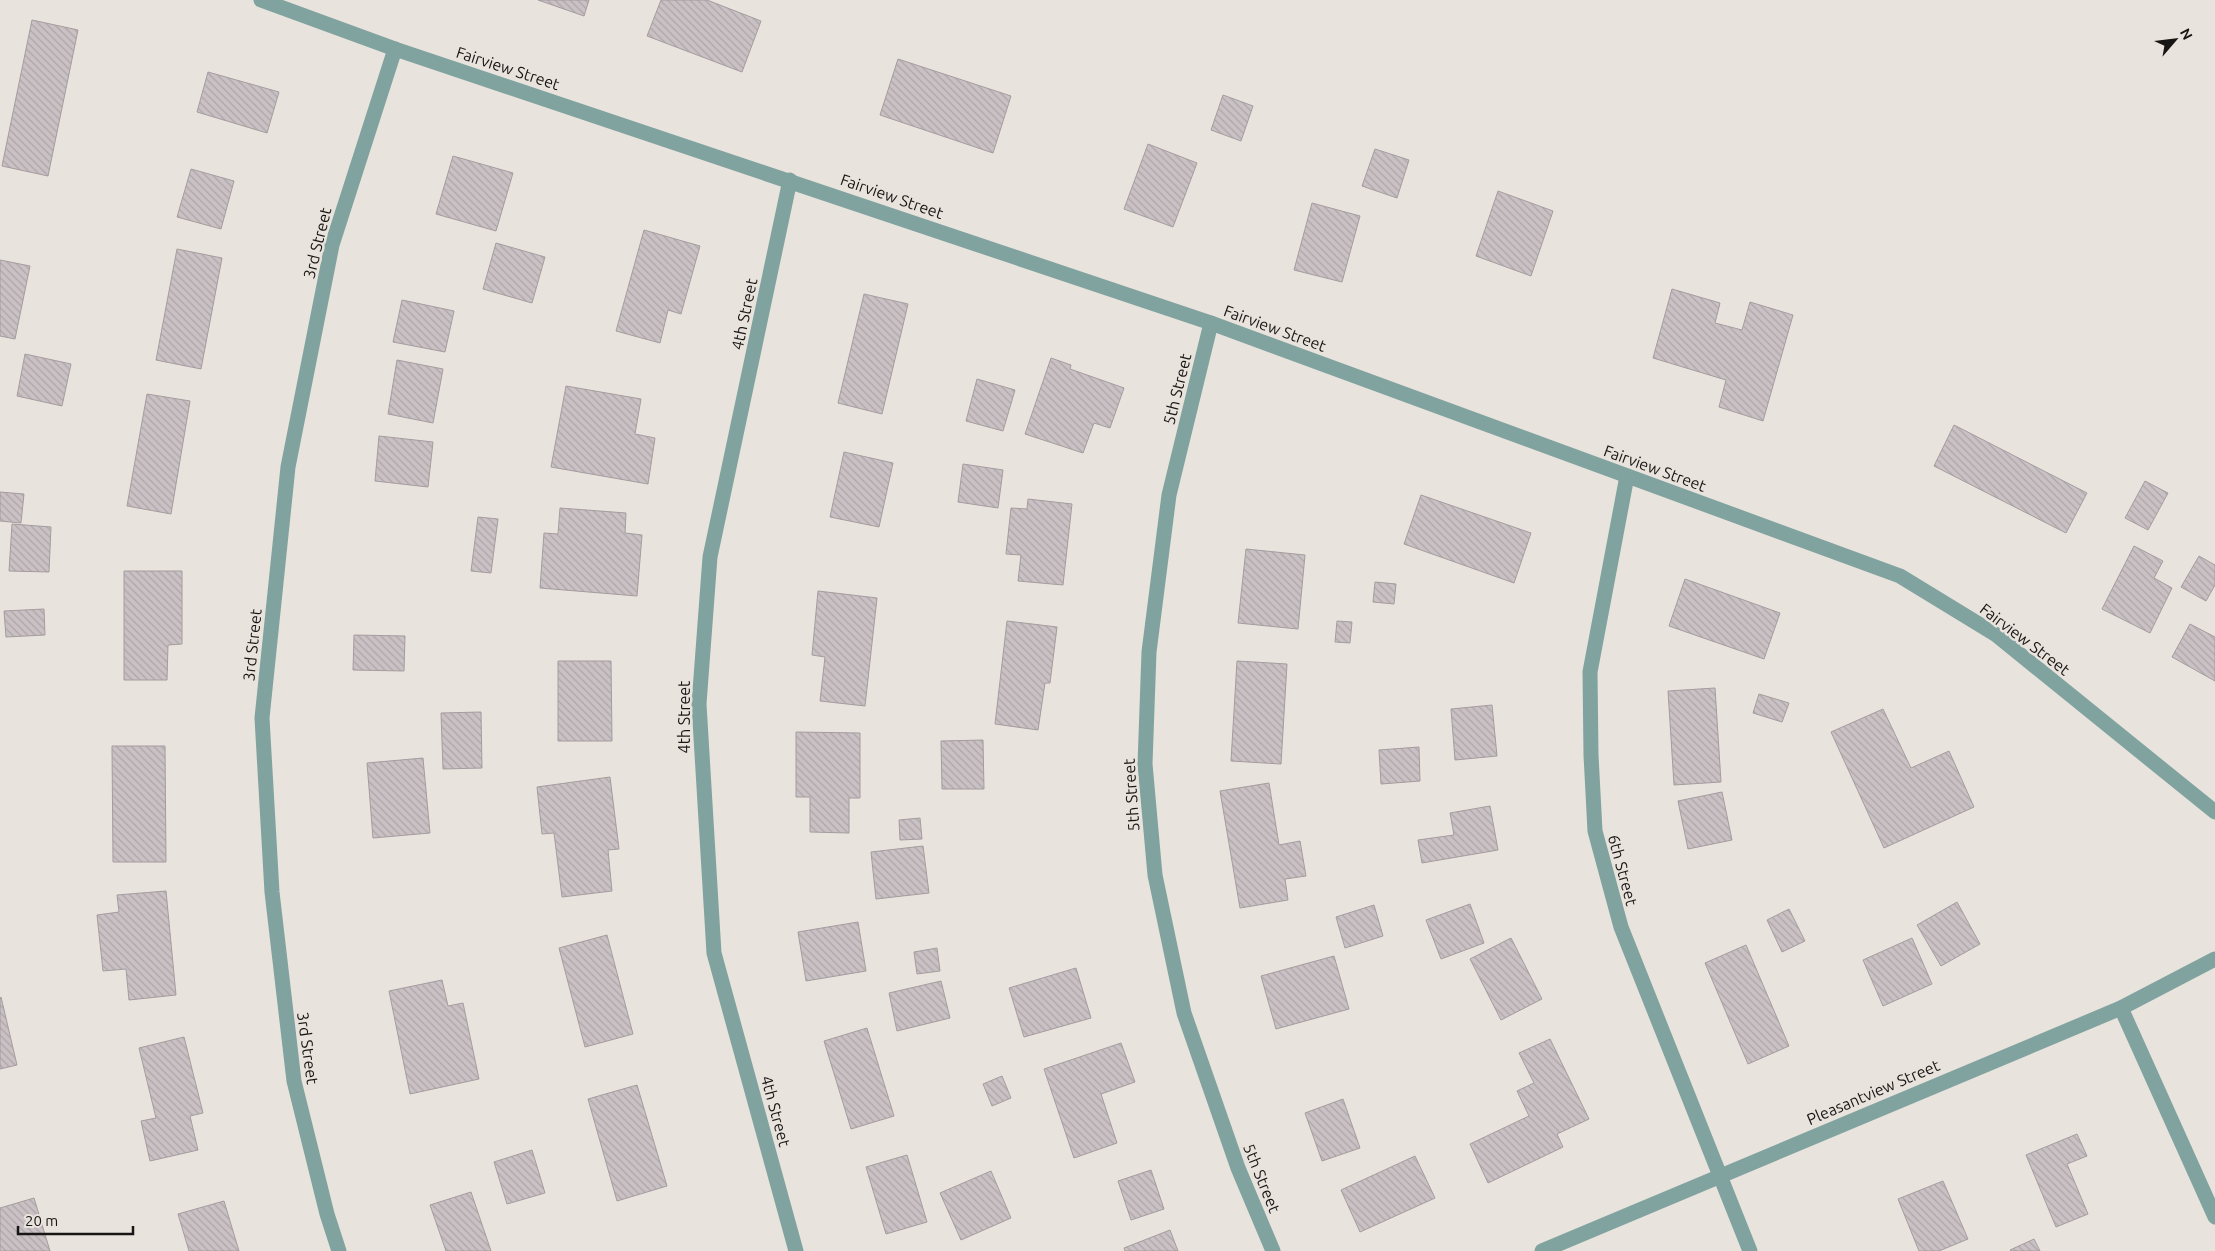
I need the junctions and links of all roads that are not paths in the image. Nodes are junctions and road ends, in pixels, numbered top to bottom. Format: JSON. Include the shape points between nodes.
{"nodes":[{"id":1,"x":261,"y":0,"type":"edge"},
{"id":2,"x":395,"y":49,"type":"junction"},
{"id":3,"x":790,"y":180,"type":"junction"},
{"id":4,"x":1211,"y":323,"type":"junction"},
{"id":5,"x":1627,"y":476,"type":"junction"},
{"id":6,"x":2215,"y":812,"type":"edge"},
{"id":7,"x":2215,"y":959,"type":"edge"},
{"id":8,"x":2121,"y":1008,"type":"junction"},
{"id":9,"x":1718,"y":1176,"type":"junction"},
{"id":10,"x":2215,"y":1217,"type":"edge"},
{"id":11,"x":340,"y":1251,"type":"edge"},
{"id":12,"x":796,"y":1251,"type":"edge"},
{"id":13,"x":1274,"y":1251,"type":"edge"},
{"id":14,"x":1542,"y":1251,"type":"edge"},
{"id":15,"x":1750,"y":1251,"type":"edge"}],
"edges":[{"from":1,"to":2,"type":"street","name":"Fairview Street"},
{"from":2,"to":3,"type":"street","name":"Fairview Street"},
{"from":2,"to":11,"type":"street","name":"3rd Street","via":[[332,246],[288,467],[262,718],[272,892],[294,1081],[327,1214]]},
{"from":3,"to":4,"type":"street","name":"Fairview Street"},
{"from":3,"to":12,"type":"street","name":"4th Street","via":[[710,556],[700,704],[714,953]]},
{"from":4,"to":5,"type":"street","name":"Fairview Street"},
{"from":4,"to":13,"type":"street","name":"5th Street","via":[[1169,495],[1149,652],[1145,764],[1154,875],[1184,1013],[1238,1168]]},
{"from":5,"to":6,"type":"street","name":"Fairview Street","via":[[1900,576],[1995,634]]},
{"from":5,"to":9,"type":"street","name":"6th Street","via":[[1590,672],[1595,831],[1621,927]]},
{"from":7,"to":8,"type":"street","name":"Pleasantview Street"},
{"from":8,"to":9,"type":"street","name":"Pleasantview Street"},
{"from":8,"to":10,"type":"street"},
{"from":9,"to":14,"type":"street","name":"Pleasantview Street"},
{"from":9,"to":15,"type":"street","name":"6th Street"}]}
